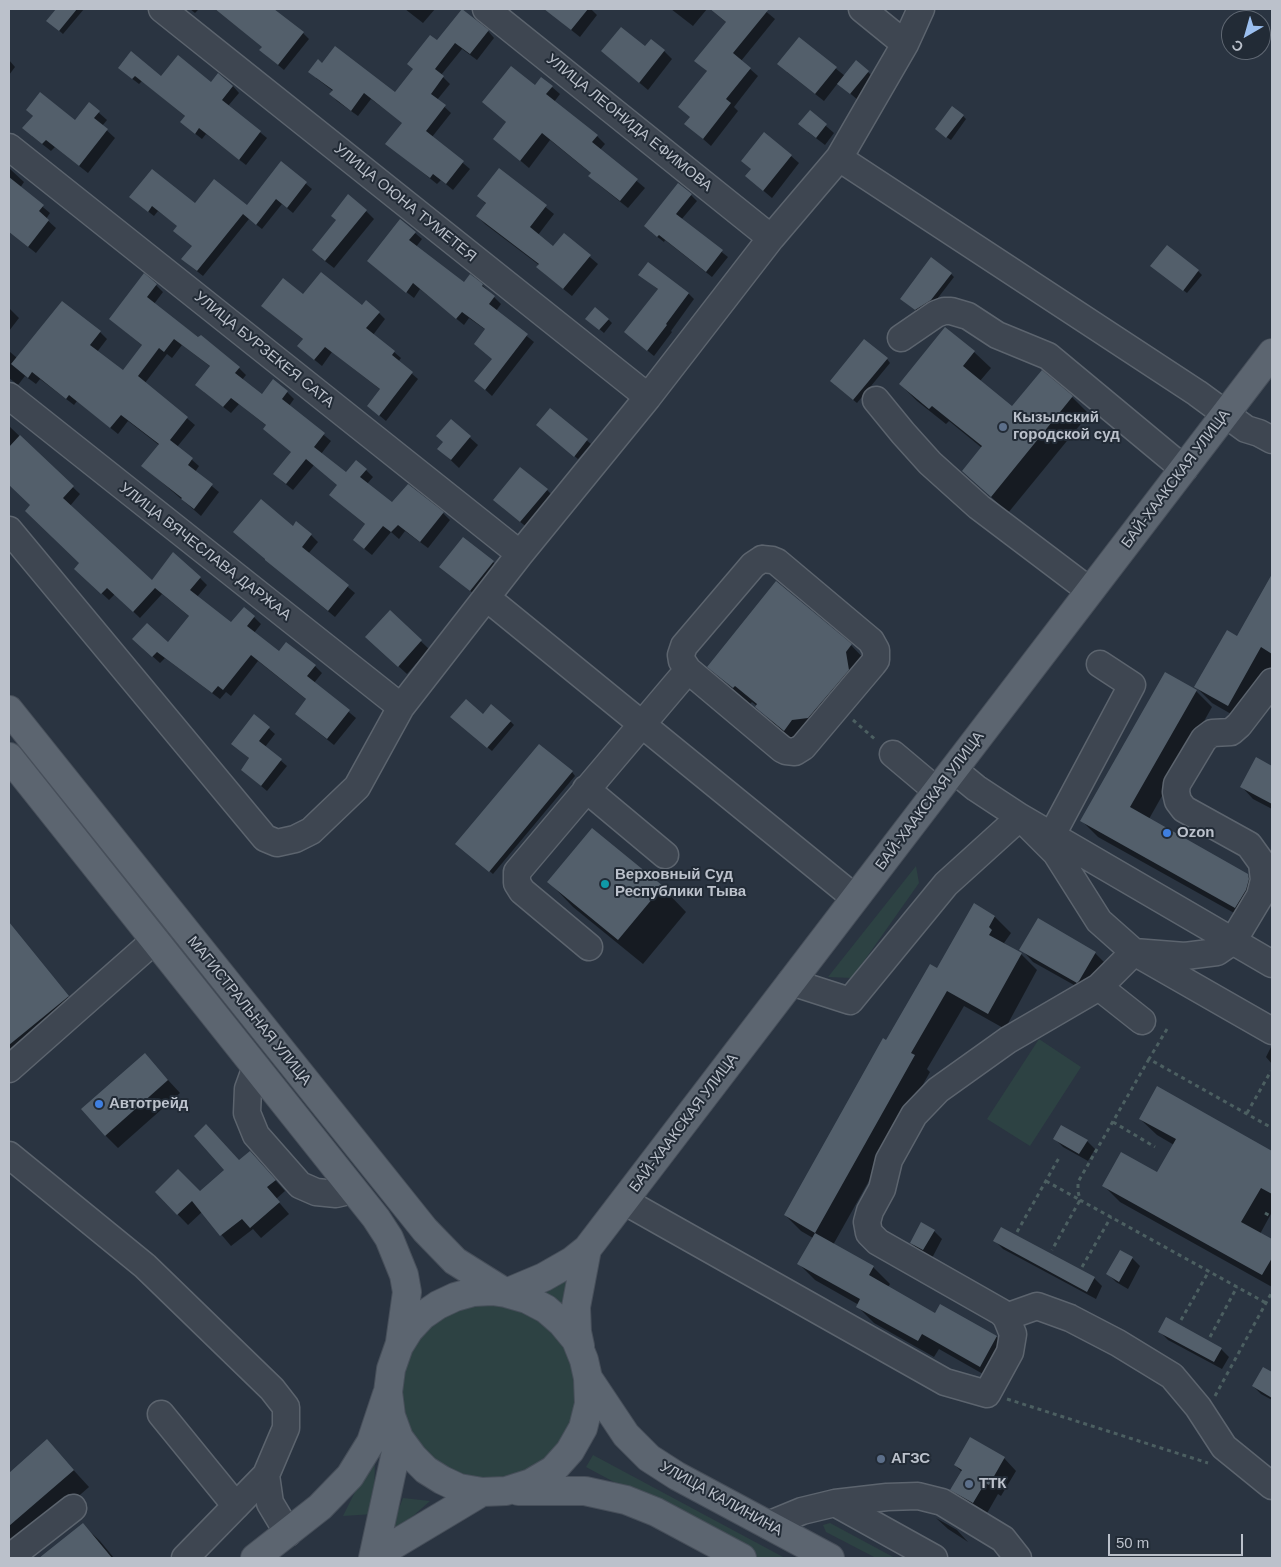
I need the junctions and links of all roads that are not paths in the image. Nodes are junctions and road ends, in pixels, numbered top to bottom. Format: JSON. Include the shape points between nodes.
{"nodes":[{"id":1,"x":162,"y":9,"type":"edge"},
{"id":2,"x":486,"y":9,"type":"edge"},
{"id":3,"x":862,"y":9,"type":"edge"},
{"id":4,"x":921,"y":9,"type":"edge"},
{"id":5,"x":906,"y":44,"type":"junction"},
{"id":6,"x":9,"y":147,"type":"edge"},
{"id":7,"x":839,"y":158,"type":"junction"},
{"id":8,"x":771,"y":238,"type":"junction"},
{"id":9,"x":901,"y":338,"type":"dead end"},
{"id":10,"x":1272,"y":353,"type":"edge"},
{"id":11,"x":9,"y":396,"type":"edge"},
{"id":12,"x":648,"y":397,"type":"junction"},
{"id":13,"x":876,"y":400,"type":"dead end"},
{"id":14,"x":1225,"y":414,"type":"junction"},
{"id":15,"x":1272,"y":440,"type":"edge"},
{"id":16,"x":1184,"y":469,"type":"junction"},
{"id":17,"x":9,"y":530,"type":"edge"},
{"id":18,"x":520,"y":554,"type":"junction"},
{"id":19,"x":1090,"y":590,"type":"junction"},
{"id":20,"x":486,"y":598,"type":"junction"},
{"id":21,"x":1100,"y":664,"type":"dead end"},
{"id":22,"x":688,"y":670,"type":"junction"},
{"id":23,"x":1272,"y":682,"type":"edge"},
{"id":24,"x":401,"y":707,"type":"junction"},
{"id":25,"x":9,"y":710,"type":"edge"},
{"id":26,"x":642,"y":724,"type":"junction"},
{"id":27,"x":893,"y":754,"type":"road end"},
{"id":28,"x":9,"y":757,"type":"edge"},
{"id":29,"x":954,"y":770,"type":"junction"},
{"id":30,"x":586,"y":789,"type":"junction"},
{"id":31,"x":937,"y":791,"type":"junction"},
{"id":32,"x":1020,"y":817,"type":"junction"},
{"id":33,"x":1052,"y":835,"type":"junction"},
{"id":34,"x":666,"y":855,"type":"dead end"},
{"id":35,"x":856,"y":898,"type":"junction"},
{"id":36,"x":155,"y":940,"type":"junction"},
{"id":37,"x":1234,"y":941,"type":"junction"},
{"id":38,"x":589,"y":947,"type":"dead end"},
{"id":39,"x":1134,"y":952,"type":"junction"},
{"id":40,"x":1272,"y":964,"type":"edge"},
{"id":41,"x":791,"y":982,"type":"junction"},
{"id":42,"x":1098,"y":987,"type":"junction"},
{"id":43,"x":1142,"y":1021,"type":"dead end"},
{"id":44,"x":1272,"y":1031,"type":"edge"},
{"id":45,"x":256,"y":1067,"type":"junction"},
{"id":46,"x":9,"y":1069,"type":"edge"},
{"id":47,"x":9,"y":1155,"type":"edge"},
{"id":48,"x":354,"y":1190,"type":"junction"},
{"id":49,"x":624,"y":1201,"type":"junction"},
{"id":50,"x":587,"y":1249,"type":"junction"},
{"id":51,"x":506,"y":1293,"type":"junction"},
{"id":52,"x":1006,"y":1317,"type":"junction"},
{"id":53,"x":399,"y":1346,"type":"junction"},
{"id":54,"x":586,"y":1369,"type":"junction"},
{"id":55,"x":388,"y":1392,"type":"junction"},
{"id":56,"x":162,"y":1414,"type":"dead end"},
{"id":57,"x":400,"y":1438,"type":"junction"},
{"id":58,"x":266,"y":1475,"type":"junction"},
{"id":59,"x":1272,"y":1486,"type":"edge"},
{"id":60,"x":494,"y":1492,"type":"junction"},
{"id":61,"x":835,"y":1503,"type":"junction"},
{"id":62,"x":236,"y":1506,"type":"junction"},
{"id":63,"x":73,"y":1508,"type":"dead end"},
{"id":64,"x":768,"y":1525,"type":"junction"},
{"id":65,"x":288,"y":1533,"type":"junction"},
{"id":66,"x":374,"y":1557,"type":"edge"},
{"id":67,"x":9,"y":1558,"type":"edge"},
{"id":68,"x":185,"y":1558,"type":"edge"},
{"id":69,"x":256,"y":1558,"type":"edge"},
{"id":70,"x":742,"y":1558,"type":"edge"},
{"id":71,"x":830,"y":1558,"type":"edge"},
{"id":72,"x":934,"y":1558,"type":"edge"},
{"id":73,"x":1018,"y":1558,"type":"edge"}],
"edges":[{"from":1,"to":12,"type":"street","name":"УЛИЦА ОЮНА ТУМЕТЕЯ"},
{"from":2,"to":8,"type":"street","name":"УЛИЦА ЛЕОНИДА ЕФИМОВА"},
{"from":3,"to":5,"type":"street"},
{"from":4,"to":5,"type":"street"},
{"from":5,"to":7,"type":"street"},
{"from":6,"to":18,"type":"street","name":"УЛИЦА БУРЗЕКЕЯ САТА"},
{"from":7,"to":8,"type":"street"},
{"from":7,"to":14,"type":"street"},
{"from":8,"to":12,"type":"street"},
{"from":9,"to":16,"type":"street","via":[[944,311],[968,316],[1003,338],[1048,356]]},
{"from":10,"to":14,"type":"main road","name":"БАЙ-ХААКСКАЯ УЛИЦА"},
{"from":11,"to":24,"type":"street","name":"УЛИЦА ВЯЧЕСЛАВА ДАРЖАА"},
{"from":12,"to":18,"type":"street"},
{"from":13,"to":19,"type":"street","via":[[930,463],[979,508]]},
{"from":14,"to":15,"type":"street","via":[[1246,429]]},
{"from":14,"to":16,"type":"main road","name":"БАЙ-ХААКСКАЯ УЛИЦА"},
{"from":16,"to":19,"type":"main road","name":"БАЙ-ХААКСКАЯ УЛИЦА"},
{"from":17,"to":24,"type":"street","via":[[265,838],[277,843],[311,831],[358,787]]},
{"from":18,"to":20,"type":"street"},
{"from":19,"to":29,"type":"main road","name":"БАЙ-ХААКСКАЯ УЛИЦА"},
{"from":20,"to":24,"type":"street"},
{"from":20,"to":26,"type":"street"},
{"from":21,"to":33,"type":"street","via":[[1132,685]]},
{"from":22,"to":22,"type":"street","via":[[786,751],[795,752],[837,707],[877,655],[871,641],[772,560],[762,559],[753,565],[684,646],[681,656]]},
{"from":22,"to":26,"type":"street"},
{"from":23,"to":37,"type":"street","via":[[1231,732],[1212,733],[1204,739],[1177,784],[1178,801],[1184,809],[1249,845],[1262,863],[1264,880],[1260,896]]},
{"from":25,"to":51,"type":"main road","name":"МАГИСТРАЛЬНАЯ УЛИЦА","via":[[425,1230],[455,1261]]},
{"from":26,"to":30,"type":"street"},
{"from":26,"to":35,"type":"street"},
{"from":27,"to":31,"type":"street"},
{"from":28,"to":36,"type":"main road","name":"МАГИСТРАЛЬНАЯ УЛИЦА"},
{"from":29,"to":31,"type":"main road","name":"БАЙ-ХААКСКАЯ УЛИЦА"},
{"from":29,"to":32,"type":"street"},
{"from":30,"to":34,"type":"street"},
{"from":30,"to":38,"type":"street","via":[[516,877],[522,892]]},
{"from":31,"to":35,"type":"main road","name":"БАЙ-ХААКСКАЯ УЛИЦА"},
{"from":32,"to":33,"type":"street"},
{"from":32,"to":39,"type":"street","via":[[1056,853],[1099,921]]},
{"from":32,"to":41,"type":"street","via":[[946,884],[850,1001]]},
{"from":33,"to":37,"type":"street"},
{"from":35,"to":41,"type":"main road","name":"БАЙ-ХААКСКАЯ УЛИЦА"},
{"from":36,"to":45,"type":"main road","name":"МАГИСТРАЛЬНАЯ УЛИЦА"},
{"from":36,"to":46,"type":"street"},
{"from":37,"to":39,"type":"street","via":[[1218,952],[1186,956]]},
{"from":37,"to":40,"type":"street"},
{"from":39,"to":42,"type":"street"},
{"from":39,"to":44,"type":"street"},
{"from":41,"to":49,"type":"main road","name":"БАЙ-ХААКСКАЯ УЛИЦА"},
{"from":42,"to":43,"type":"street"},
{"from":42,"to":52,"type":"street","via":[[1008,1040],[938,1090],[910,1122],[889,1160],[882,1189],[870,1211],[869,1233],[878,1242]]},
{"from":45,"to":48,"type":"main road","name":"МАГИСТРАЛЬНАЯ УЛИЦА"},
{"from":45,"to":48,"type":"street","via":[[248,1089],[247,1112],[256,1135],[300,1185],[316,1192],[336,1194]]},
{"from":47,"to":58,"type":"street","via":[[146,1266],[272,1389],[286,1407],[286,1428]]},
{"from":48,"to":53,"type":"main road","name":"МАГИСТРАЛЬНАЯ УЛИЦА","via":[[389,1238],[404,1275],[407,1292]]},
{"from":49,"to":50,"type":"main road","name":"БАЙ-ХААКСКАЯ УЛИЦА"},
{"from":49,"to":52,"type":"street","via":[[945,1382],[987,1394],[1010,1352],[1013,1334]]},
{"from":50,"to":51,"type":"main road","name":"БАЙ-ХААКСКАЯ УЛИЦА","via":[[558,1269]]},
{"from":50,"to":54,"type":"main road","name":"БАЙ-ХААКСКАЯ УЛИЦА","via":[[576,1308],[577,1332]]},
{"from":51,"to":53,"type":"main road","via":[[473,1292],[438,1305],[422,1316]]},
{"from":51,"to":54,"type":"main road","via":[[527,1299],[557,1319],[576,1340]]},
{"from":52,"to":59,"type":"street","via":[[1037,1306],[1070,1318],[1172,1376],[1224,1447]]},
{"from":53,"to":55,"type":"main road"},
{"from":54,"to":60,"type":"main road","via":[[589,1404],[583,1428],[570,1451],[553,1470],[531,1483]]},
{"from":54,"to":64,"type":"main road","name":"УЛИЦА КАЛИНИНА","via":[[626,1435],[649,1458]]},
{"from":55,"to":57,"type":"main road","via":[[391,1416]]},
{"from":55,"to":65,"type":"main road","via":[[370,1442],[350,1476]]},
{"from":56,"to":62,"type":"street"},
{"from":57,"to":60,"type":"main road","via":[[413,1457],[434,1475],[459,1488]]},
{"from":57,"to":66,"type":"main road"},
{"from":58,"to":62,"type":"street"},
{"from":58,"to":65,"type":"street","via":[[270,1503]]},
{"from":60,"to":66,"type":"main road"},
{"from":60,"to":70,"type":"main road","via":[[585,1492],[626,1500],[656,1512]]},
{"from":61,"to":64,"type":"street","via":[[802,1511]]},
{"from":61,"to":72,"type":"street"},
{"from":61,"to":73,"type":"street","via":[[918,1496],[942,1502],[1003,1539]]},
{"from":62,"to":68,"type":"street"},
{"from":63,"to":67,"type":"street"},
{"from":64,"to":71,"type":"main road","name":"УЛИЦА КАЛИНИНА"},
{"from":65,"to":69,"type":"main road"}]}
